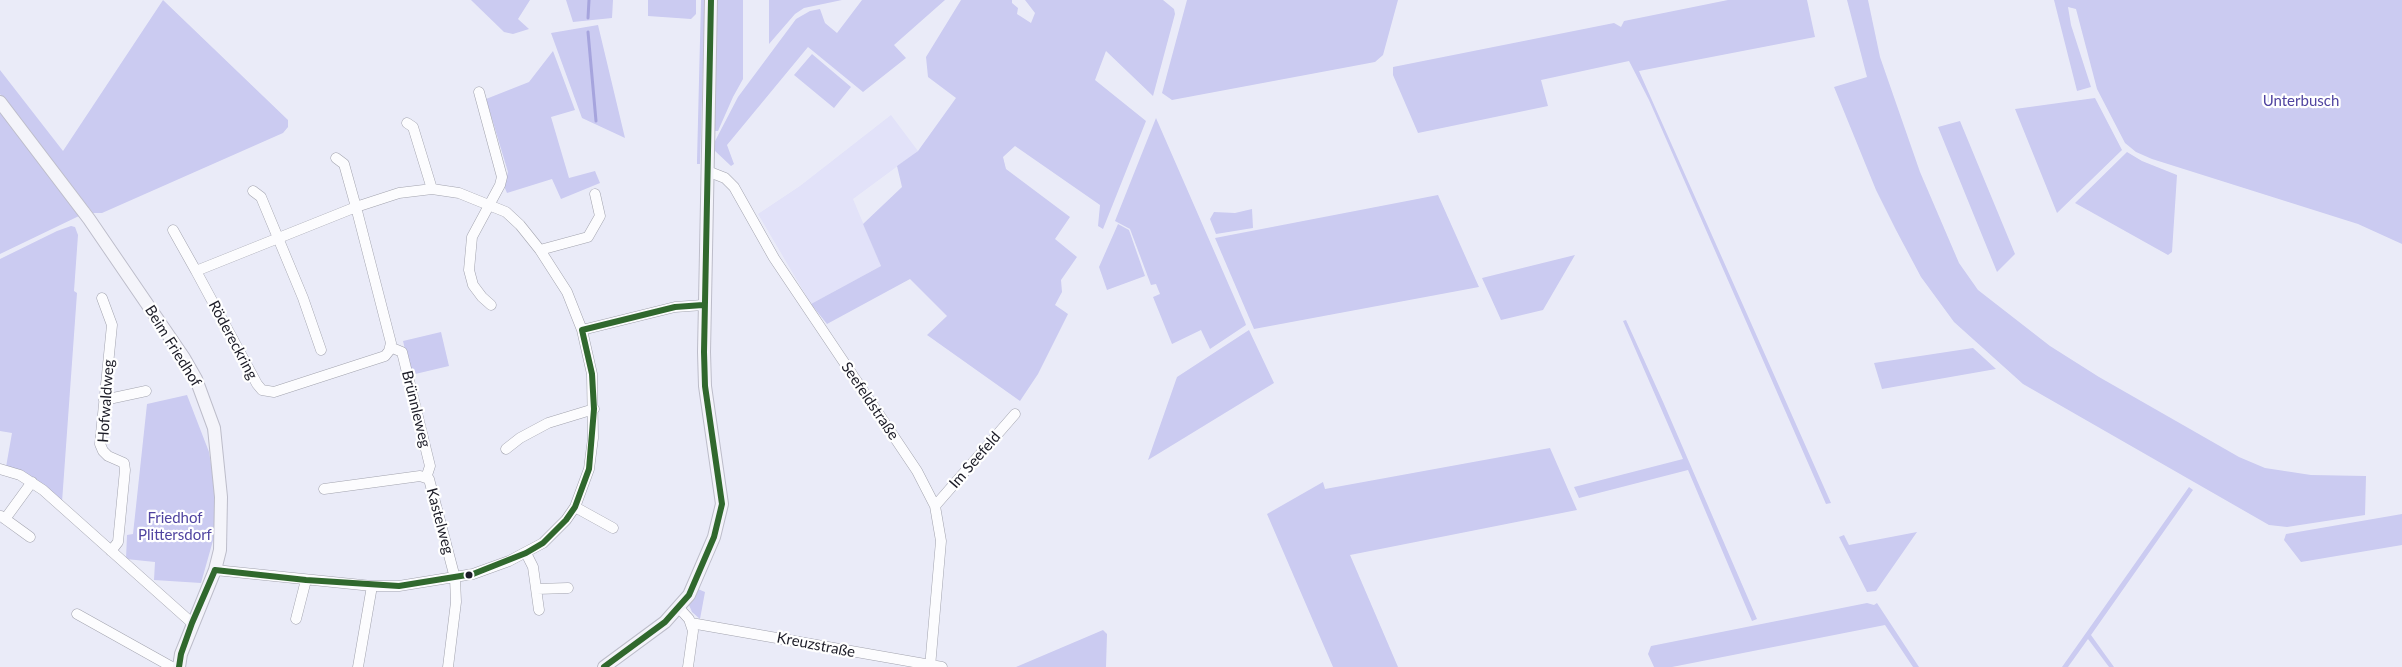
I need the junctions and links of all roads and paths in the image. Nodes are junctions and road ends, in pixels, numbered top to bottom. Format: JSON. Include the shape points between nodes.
{"nodes":[{"id":1,"x":711,"y":0,"type":"edge"},
{"id":2,"x":479,"y":92,"type":"dead end"},
{"id":3,"x":0,"y":102,"type":"edge"},
{"id":4,"x":407,"y":123,"type":"dead end"},
{"id":5,"x":336,"y":158,"type":"dead end"},
{"id":6,"x":707,"y":172,"type":"junction"},
{"id":7,"x":432,"y":189,"type":"junction"},
{"id":8,"x":253,"y":191,"type":"dead end"},
{"id":9,"x":595,"y":194,"type":"dead end"},
{"id":10,"x":490,"y":205,"type":"junction"},
{"id":11,"x":356,"y":208,"type":"junction"},
{"id":12,"x":173,"y":230,"type":"dead end"},
{"id":13,"x":279,"y":238,"type":"junction"},
{"id":14,"x":540,"y":250,"type":"junction"},
{"id":15,"x":196,"y":271,"type":"junction"},
{"id":16,"x":102,"y":298,"type":"dead end"},
{"id":17,"x":491,"y":305,"type":"dead end"},
{"id":18,"x":703,"y":305,"type":"junction"},
{"id":19,"x":582,"y":330,"type":"junction"},
{"id":20,"x":390,"y":347,"type":"junction"},
{"id":21,"x":321,"y":350,"type":"dead end"},
{"id":22,"x":146,"y":390,"type":"dead end"},
{"id":23,"x":104,"y":400,"type":"junction"},
{"id":24,"x":594,"y":409,"type":"junction"},
{"id":25,"x":1016,"y":414,"type":"dead end"},
{"id":26,"x":506,"y":449,"type":"dead end"},
{"id":27,"x":0,"y":469,"type":"edge"},
{"id":28,"x":426,"y":478,"type":"junction"},
{"id":29,"x":32,"y":482,"type":"junction"},
{"id":30,"x":324,"y":489,"type":"dead end"},
{"id":31,"x":575,"y":506,"type":"junction"},
{"id":32,"x":935,"y":506,"type":"junction"},
{"id":33,"x":3,"y":517,"type":"edge"},
{"id":34,"x":613,"y":528,"type":"dead end"},
{"id":35,"x":30,"y":537,"type":"dead end"},
{"id":36,"x":111,"y":551,"type":"junction"},
{"id":37,"x":526,"y":553,"type":"junction"},
{"id":38,"x":215,"y":570,"type":"junction"},
{"id":39,"x":455,"y":578,"type":"junction"},
{"id":40,"x":306,"y":580,"type":"junction"},
{"id":41,"x":372,"y":586,"type":"junction"},
{"id":42,"x":568,"y":588,"type":"dead end"},
{"id":43,"x":537,"y":590,"type":"junction"},
{"id":44,"x":679,"y":608,"type":"junction"},
{"id":45,"x":540,"y":610,"type":"dead end"},
{"id":46,"x":77,"y":614,"type":"dead end"},
{"id":47,"x":296,"y":619,"type":"dead end"},
{"id":48,"x":192,"y":623,"type":"junction"},
{"id":49,"x":691,"y":623,"type":"junction"},
{"id":50,"x":930,"y":666,"type":"edge"},
{"id":51,"x":172,"y":667,"type":"edge"},
{"id":52,"x":178,"y":667,"type":"edge"},
{"id":53,"x":358,"y":667,"type":"edge"},
{"id":54,"x":448,"y":667,"type":"edge"},
{"id":55,"x":604,"y":667,"type":"edge"},
{"id":56,"x":688,"y":667,"type":"edge"},
{"id":57,"x":942,"y":667,"type":"edge"}],
"edges":[{"from":1,"to":6,"type":"main road"},
{"from":2,"to":10,"type":"street","via":[[502,177]]},
{"from":3,"to":38,"type":"main road","name":"Beim Friedhof","via":[[77,202],[196,379],[214,428],[219,460],[222,522]]},
{"from":4,"to":7,"type":"street","via":[[413,127]]},
{"from":5,"to":11,"type":"street","via":[[344,164]]},
{"from":6,"to":18,"type":"main road"},
{"from":6,"to":32,"type":"street","name":"Seefeldstraße","via":[[725,178],[734,187],[774,258],[917,471]]},
{"from":7,"to":10,"type":"street","via":[[459,193]]},
{"from":7,"to":11,"type":"street","via":[[400,193]]},
{"from":8,"to":13,"type":"street","via":[[261,197]]},
{"from":9,"to":14,"type":"street","via":[[600,216],[588,237]]},
{"from":10,"to":14,"type":"street","via":[[513,218]]},
{"from":10,"to":17,"type":"street","via":[[472,237],[469,270],[473,285]]},
{"from":11,"to":13,"type":"street"},
{"from":11,"to":20,"type":"street"},
{"from":12,"to":15,"type":"street"},
{"from":13,"to":15,"type":"street"},
{"from":13,"to":21,"type":"street"},
{"from":14,"to":19,"type":"street","via":[[567,292]]},
{"from":15,"to":20,"type":"street","name":"Rödereckring","via":[[262,390],[274,392],[385,356]]},
{"from":16,"to":23,"type":"street","name":"Hofwaldweg","via":[[112,325]]},
{"from":18,"to":19,"type":"street","via":[[675,306]]},
{"from":18,"to":44,"type":"main road","via":[[705,386],[722,504],[714,537],[699,575]]},
{"from":19,"to":24,"type":"street","via":[[592,374]]},
{"from":20,"to":28,"type":"street","name":"Brünnleweg","via":[[402,352],[430,466]]},
{"from":22,"to":23,"type":"street"},
{"from":23,"to":36,"type":"street","name":"Hofwaldweg","via":[[100,444],[108,456],[124,463],[125,470],[118,542]]},
{"from":24,"to":26,"type":"street","via":[[548,424]]},
{"from":24,"to":31,"type":"street","via":[[589,469]]},
{"from":25,"to":32,"type":"street","name":"Im Seefeld"},
{"from":27,"to":29,"type":"street"},
{"from":28,"to":30,"type":"street","name":"Kastelweg","via":[[420,476]]},
{"from":28,"to":39,"type":"street","name":"Kastelweg","via":[[432,486]]},
{"from":29,"to":33,"type":"street"},
{"from":29,"to":36,"type":"street"},
{"from":31,"to":34,"type":"street"},
{"from":31,"to":37,"type":"street","via":[[557,530]]},
{"from":32,"to":50,"type":"street","name":"Seefeldstraße","via":[[941,541]]},
{"from":33,"to":35,"type":"street"},
{"from":36,"to":48,"type":"street"},
{"from":37,"to":39,"type":"street"},
{"from":37,"to":43,"type":"street","via":[[533,567]]},
{"from":38,"to":40,"type":"street"},
{"from":38,"to":48,"type":"main road","name":"Beim Friedhof"},
{"from":39,"to":41,"type":"street","via":[[399,586]]},
{"from":39,"to":54,"type":"street","via":[[456,602]]},
{"from":40,"to":41,"type":"street"},
{"from":40,"to":47,"type":"street"},
{"from":41,"to":53,"type":"street"},
{"from":42,"to":43,"type":"street"},
{"from":43,"to":45,"type":"street"},
{"from":44,"to":49,"type":"street"},
{"from":44,"to":55,"type":"main road"},
{"from":46,"to":51,"type":"street"},
{"from":48,"to":52,"type":"main road","name":"Beim Friedhof"},
{"from":49,"to":50,"type":"street","name":"Kreuzstraße"},
{"from":49,"to":56,"type":"street","via":[[693,631]]},
{"from":50,"to":57,"type":"street","name":"Kreuzstraße"}]}
